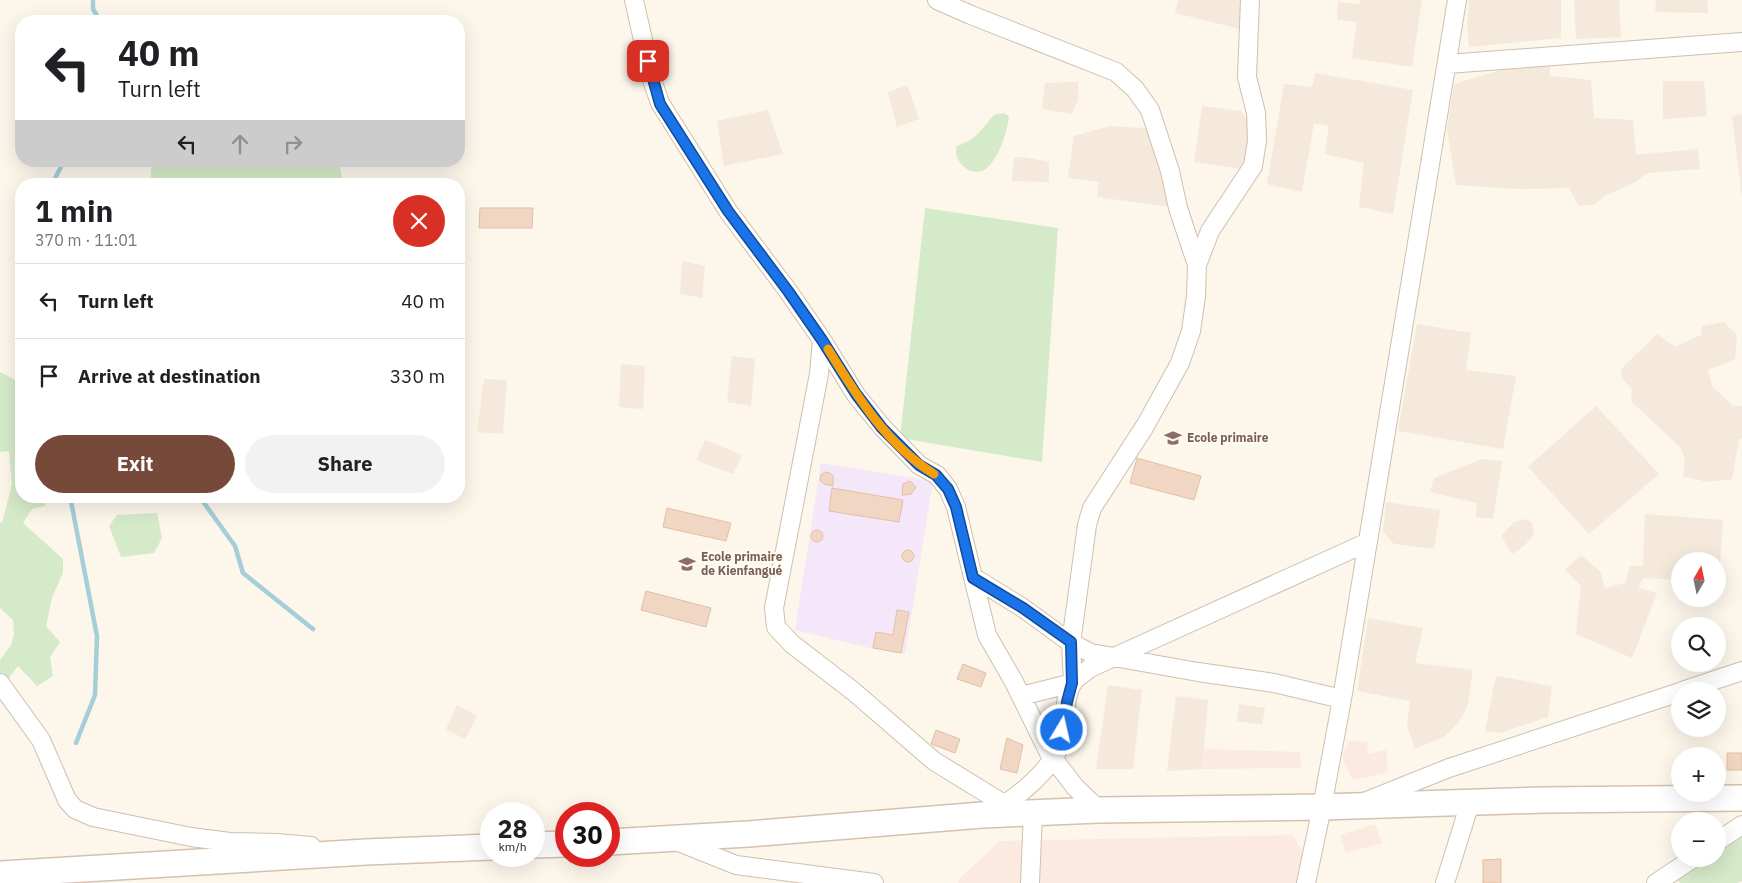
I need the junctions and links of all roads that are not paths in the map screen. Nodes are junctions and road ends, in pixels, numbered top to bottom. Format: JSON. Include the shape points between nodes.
{"nodes":[{"id":1,"x":634,"y":0,"type":"edge"},
{"id":2,"x":938,"y":0,"type":"edge"},
{"id":3,"x":1250,"y":0,"type":"edge"},
{"id":4,"x":1457,"y":0,"type":"edge"},
{"id":5,"x":1742,"y":42,"type":"edge"},
{"id":6,"x":1447,"y":64,"type":"junction"},
{"id":7,"x":1198,"y":265,"type":"junction"},
{"id":8,"x":822,"y":340,"type":"junction"},
{"id":9,"x":1368,"y":542,"type":"junction"},
{"id":10,"x":973,"y":578,"type":"junction"},
{"id":11,"x":1071,"y":642,"type":"junction"},
{"id":12,"x":1114,"y":656,"type":"junction"},
{"id":13,"x":1742,"y":672,"type":"edge"},
{"id":14,"x":1712,"y":682,"type":"edge"},
{"id":15,"x":0,"y":683,"type":"edge"},
{"id":16,"x":1072,"y":683,"type":"junction"},
{"id":17,"x":1671,"y":695,"type":"edge"},
{"id":18,"x":1021,"y":696,"type":"junction"},
{"id":19,"x":1342,"y":699,"type":"junction"},
{"id":20,"x":1053,"y":759,"type":"junction"},
{"id":21,"x":1742,"y":798,"type":"edge"},
{"id":22,"x":1470,"y":803,"type":"junction"},
{"id":23,"x":1004,"y":804,"type":"junction"},
{"id":24,"x":1352,"y":807,"type":"junction"},
{"id":25,"x":1322,"y":808,"type":"junction"},
{"id":26,"x":1099,"y":810,"type":"junction"},
{"id":27,"x":1033,"y":813,"type":"junction"},
{"id":28,"x":982,"y":815,"type":"junction"},
{"id":29,"x":1742,"y":825,"type":"edge"},
{"id":30,"x":1726,"y":836,"type":"edge"},
{"id":31,"x":670,"y":839,"type":"junction"},
{"id":32,"x":620,"y":841,"type":"edge"},
{"id":33,"x":480,"y":847,"type":"edge"},
{"id":34,"x":366,"y":852,"type":"junction"},
{"id":35,"x":1680,"y":867,"type":"edge"},
{"id":36,"x":0,"y":874,"type":"edge"},
{"id":37,"x":874,"y":883,"type":"edge"},
{"id":38,"x":1030,"y":883,"type":"edge"},
{"id":39,"x":1306,"y":883,"type":"edge"},
{"id":40,"x":1445,"y":883,"type":"edge"},
{"id":41,"x":1656,"y":883,"type":"edge"}],
"edges":[{"from":1,"to":8,"type":"street","via":[[660,104],[728,211]]},
{"from":2,"to":7,"type":"street","via":[[1116,72],[1135,89],[1150,110]]},
{"from":3,"to":7,"type":"street","via":[[1247,77],[1256,113],[1257,141],[1253,166],[1210,231]]},
{"from":4,"to":6,"type":"street"},
{"from":5,"to":6,"type":"street"},
{"from":6,"to":9,"type":"street"},
{"from":7,"to":11,"type":"street","via":[[1191,331],[1180,363],[1145,426],[1092,508]]},
{"from":8,"to":10,"type":"street","via":[[882,428],[948,489],[956,507]]},
{"from":8,"to":23,"type":"street","via":[[811,420],[774,608],[776,627],[792,644],[853,691],[934,762]]},
{"from":9,"to":12,"type":"street"},
{"from":9,"to":19,"type":"street"},
{"from":10,"to":11,"type":"street"},
{"from":10,"to":18,"type":"street","via":[[988,635]]},
{"from":11,"to":12,"type":"street","via":[[1091,653]]},
{"from":11,"to":16,"type":"street"},
{"from":12,"to":16,"type":"street","via":[[1090,668]]},
{"from":12,"to":19,"type":"street","via":[[1274,682]]},
{"from":13,"to":14,"type":"street"},
{"from":15,"to":34,"type":"street","via":[[41,740],[67,800],[75,809],[93,817],[191,837]]},
{"from":16,"to":18,"type":"street"},
{"from":16,"to":20,"type":"street","via":[[1060,744]]},
{"from":17,"to":24,"type":"street","via":[[1449,768]]},
{"from":18,"to":20,"type":"street"},
{"from":19,"to":25,"type":"street"},
{"from":20,"to":23,"type":"street","via":[[1028,786]]},
{"from":20,"to":26,"type":"street"},
{"from":21,"to":22,"type":"main road"},
{"from":22,"to":24,"type":"main road"},
{"from":22,"to":40,"type":"street"},
{"from":23,"to":27,"type":"street"},
{"from":23,"to":28,"type":"street"},
{"from":24,"to":25,"type":"main road"},
{"from":25,"to":26,"type":"main road"},
{"from":25,"to":39,"type":"street"},
{"from":26,"to":27,"type":"main road"},
{"from":27,"to":28,"type":"main road"},
{"from":27,"to":38,"type":"street"},
{"from":28,"to":31,"type":"main road"},
{"from":29,"to":30,"type":"street"},
{"from":31,"to":32,"type":"main road"},
{"from":31,"to":37,"type":"street","via":[[736,865]]},
{"from":33,"to":34,"type":"main road"},
{"from":34,"to":36,"type":"main road"},
{"from":35,"to":41,"type":"street"}]}
